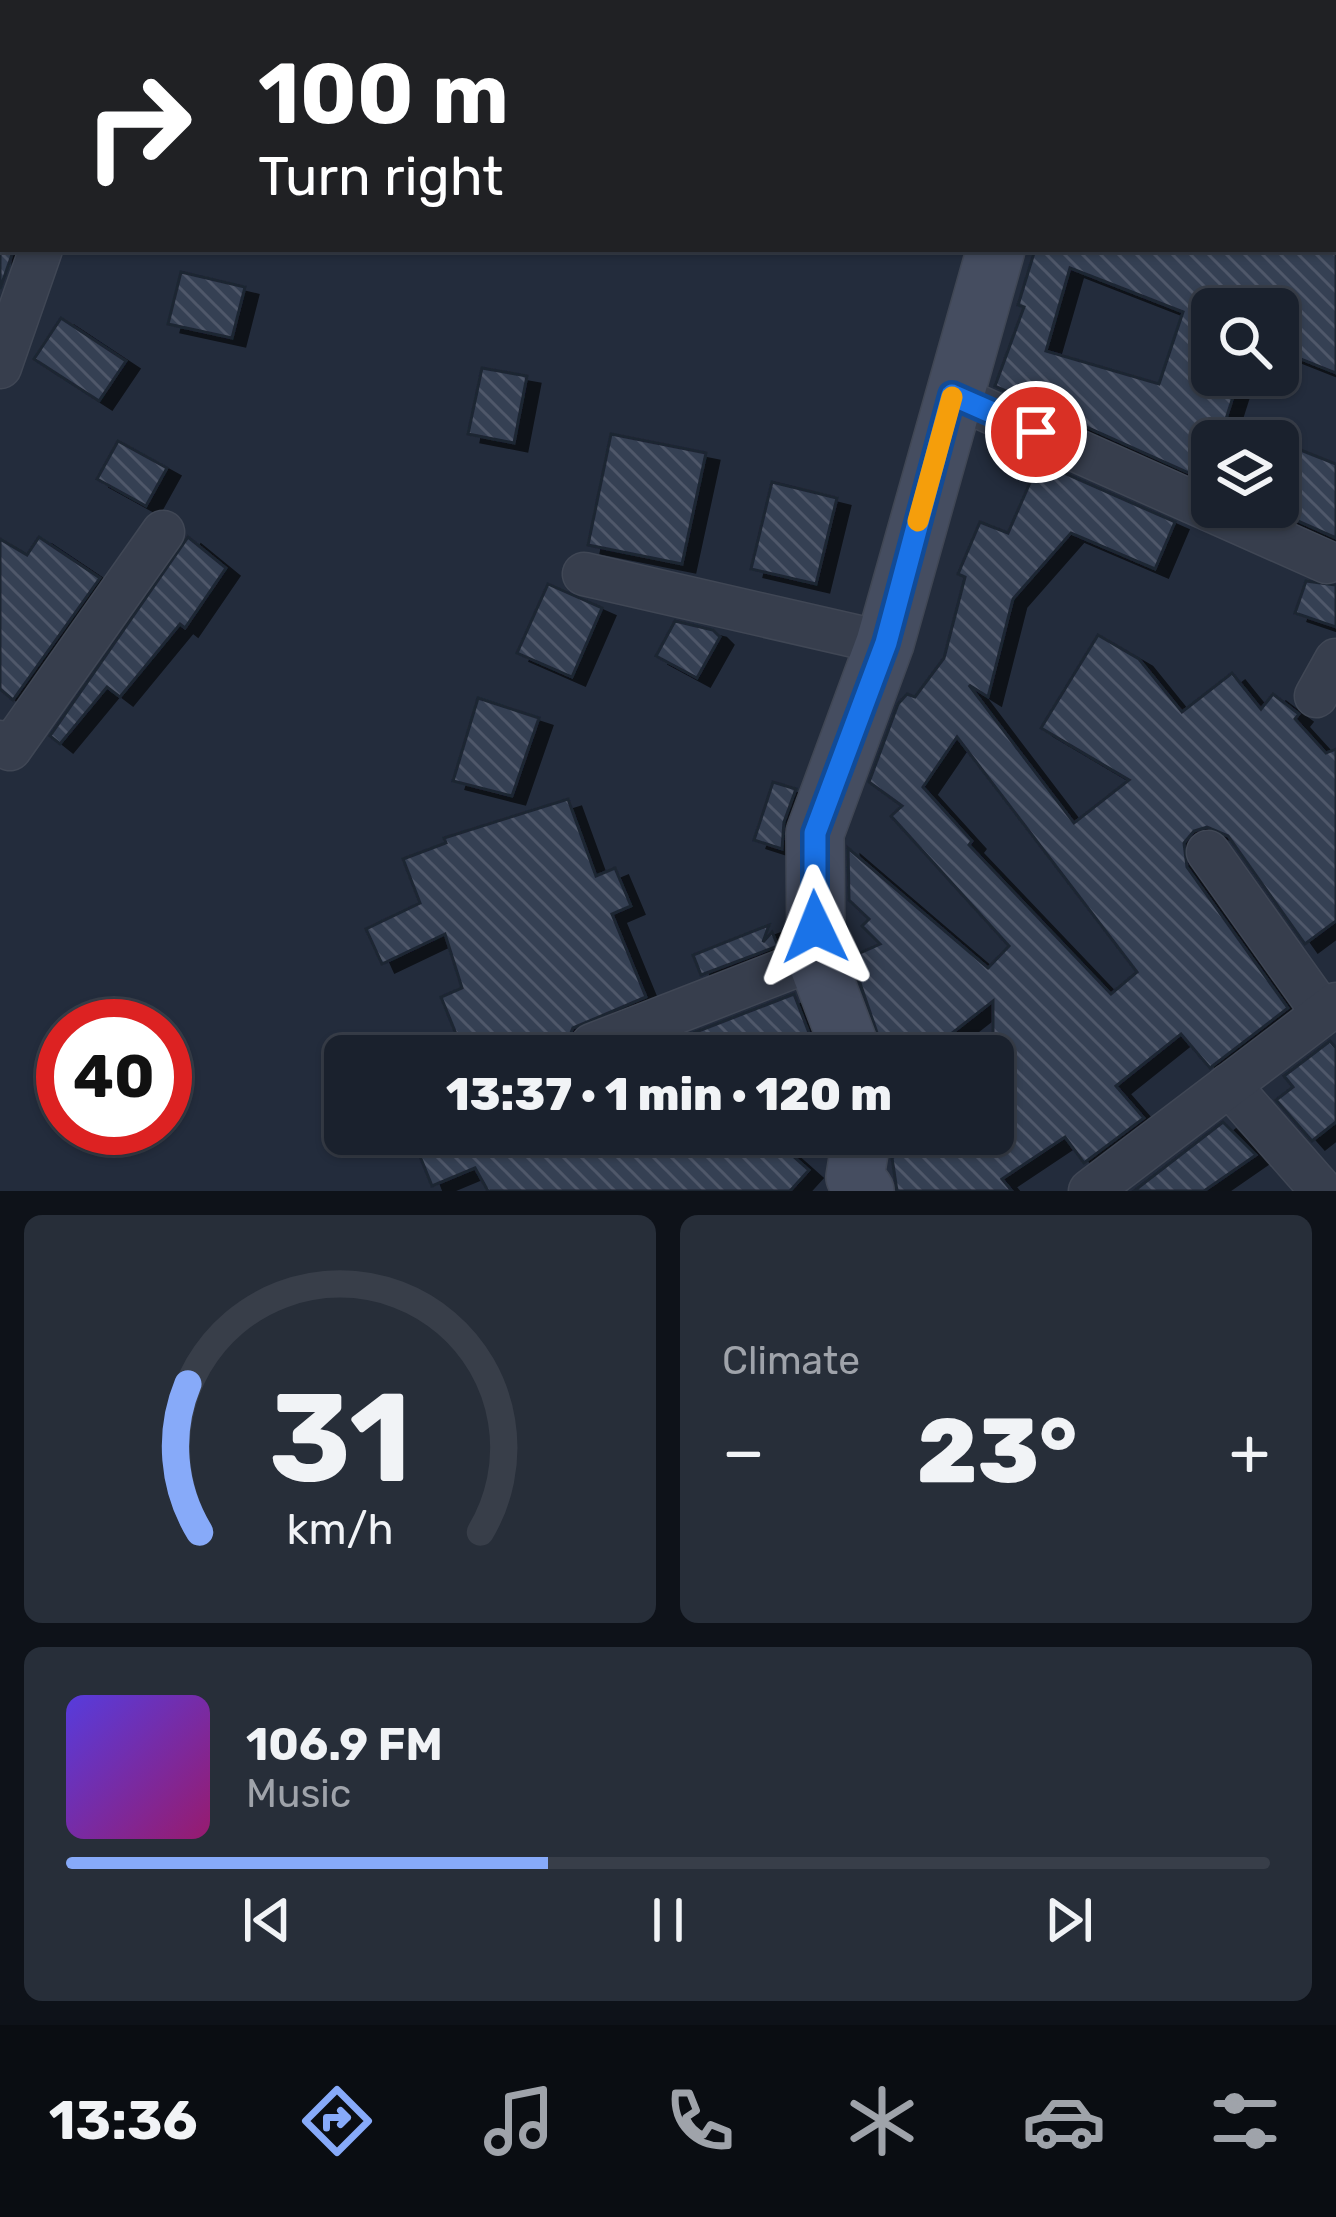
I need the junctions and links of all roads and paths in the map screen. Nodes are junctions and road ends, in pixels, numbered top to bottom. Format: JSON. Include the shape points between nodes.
{"nodes":[{"id":1,"x":39,"y":252,"type":"edge"},
{"id":2,"x":995,"y":252,"type":"edge"},
{"id":3,"x":0,"y":367,"type":"edge"},
{"id":4,"x":952,"y":395,"type":"junction"},
{"id":5,"x":163,"y":532,"type":"dead end"},
{"id":6,"x":1327,"y":562,"type":"dead end"},
{"id":7,"x":584,"y":574,"type":"dead end"},
{"id":8,"x":886,"y":643,"type":"junction"},
{"id":9,"x":0,"y":742,"type":"edge"},
{"id":10,"x":1208,"y":852,"type":"dead end"},
{"id":11,"x":816,"y":958,"type":"junction"},
{"id":12,"x":1329,"y":1008,"type":"edge"},
{"id":13,"x":618,"y":1035,"type":"edge"},
{"id":14,"x":845,"y":1035,"type":"edge"},
{"id":15,"x":1229,"y":1085,"type":"junction"},
{"id":16,"x":1090,"y":1191,"type":"edge"},
{"id":17,"x":1322,"y":1191,"type":"edge"}],
"edges":[{"from":1,"to":3,"type":"street"},
{"from":2,"to":4,"type":"street"},
{"from":4,"to":6,"type":"street"},
{"from":4,"to":8,"type":"street"},
{"from":5,"to":9,"type":"street","via":[[10,749]]},
{"from":7,"to":8,"type":"street"},
{"from":8,"to":11,"type":"street","via":[[815,833]]},
{"from":10,"to":12,"type":"street"},
{"from":11,"to":13,"type":"street"},
{"from":11,"to":14,"type":"street"},
{"from":12,"to":15,"type":"street"},
{"from":15,"to":16,"type":"street"},
{"from":15,"to":17,"type":"street"}]}
